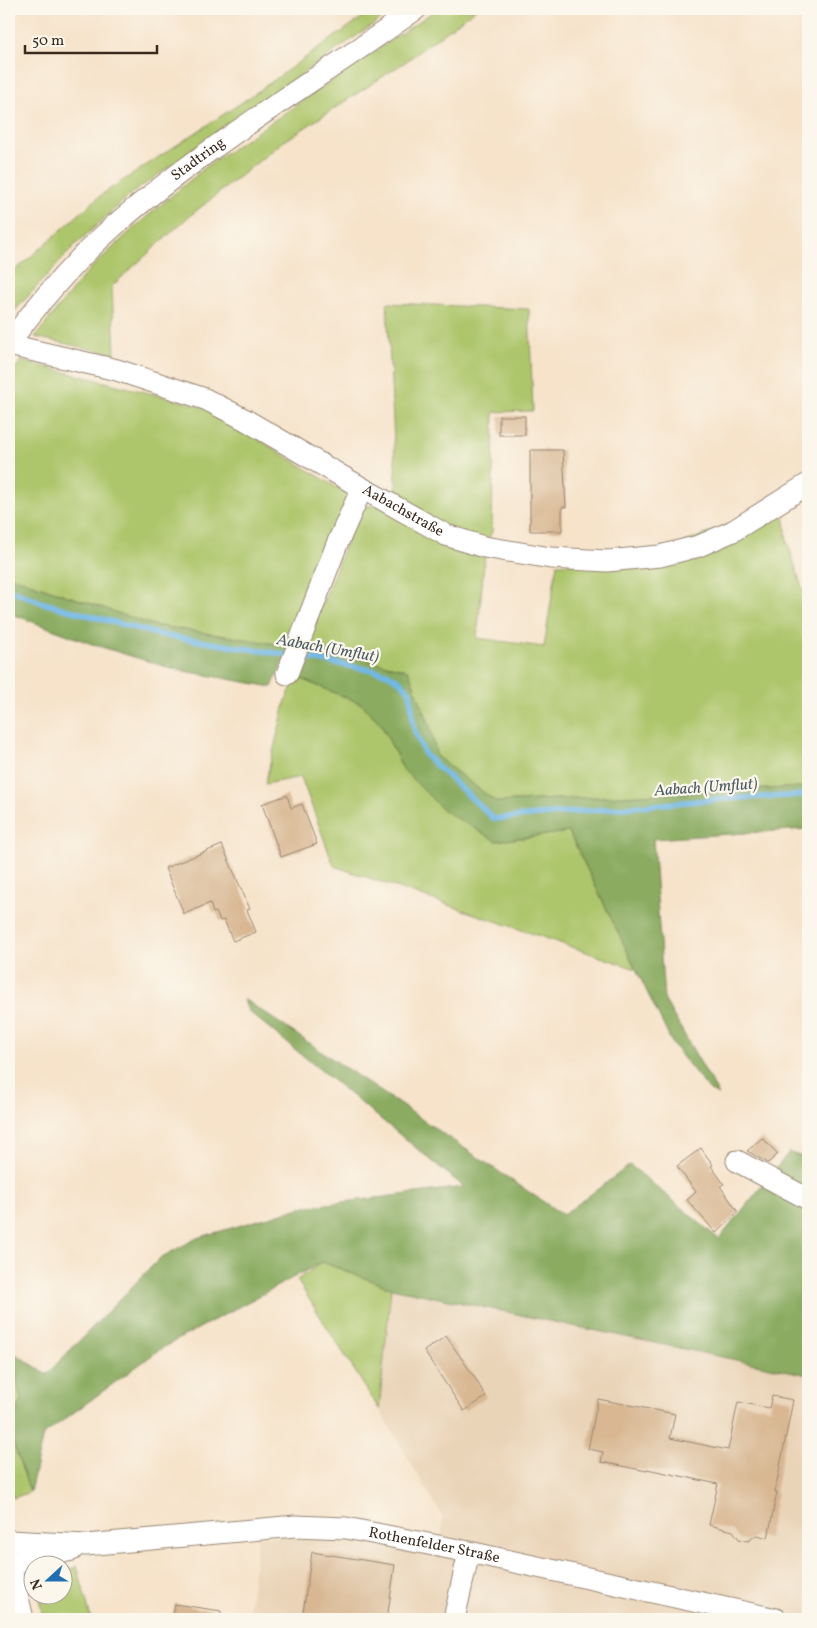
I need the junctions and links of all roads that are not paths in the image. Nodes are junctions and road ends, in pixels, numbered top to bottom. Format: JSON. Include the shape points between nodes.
{"nodes":[{"id":1,"x":416,"y":9,"type":"edge"},
{"id":2,"x":9,"y":344,"type":"edge"},
{"id":3,"x":808,"y":484,"type":"edge"},
{"id":4,"x":362,"y":488,"type":"junction"},
{"id":5,"x":288,"y":670,"type":"dead end"},
{"id":6,"x":737,"y":1161,"type":"dead end"},
{"id":7,"x":808,"y":1199,"type":"edge"},
{"id":8,"x":9,"y":1542,"type":"edge"},
{"id":9,"x":86,"y":1545,"type":"junction"},
{"id":10,"x":469,"y":1552,"type":"junction"},
{"id":11,"x":9,"y":1563,"type":"edge"},
{"id":12,"x":23,"y":1619,"type":"edge"},
{"id":13,"x":454,"y":1619,"type":"edge"},
{"id":14,"x":776,"y":1619,"type":"edge"}],
"edges":[{"from":1,"to":2,"type":"street","name":"Stadtring","via":[[170,178],[113,226],[65,273]]},
{"from":2,"to":4,"type":"street","name":"Aabachstraße","via":[[117,370],[205,399],[244,418]]},
{"from":3,"to":4,"type":"street","name":"Aabachstraße","via":[[733,531],[699,546],[660,556],[607,561],[551,558],[484,548],[446,535]]},
{"from":4,"to":5,"type":"street"},
{"from":6,"to":7,"type":"street"},
{"from":8,"to":9,"type":"street","name":"Rothenfelder Straße"},
{"from":9,"to":10,"type":"street","name":"Rothenfelder Straße","via":[[295,1526],[346,1528]]},
{"from":9,"to":11,"type":"street","name":"Rothenfelder Straße"},
{"from":10,"to":13,"type":"street"},
{"from":10,"to":14,"type":"street","name":"Rothenfelder Straße"},
{"from":11,"to":12,"type":"street"}]}
